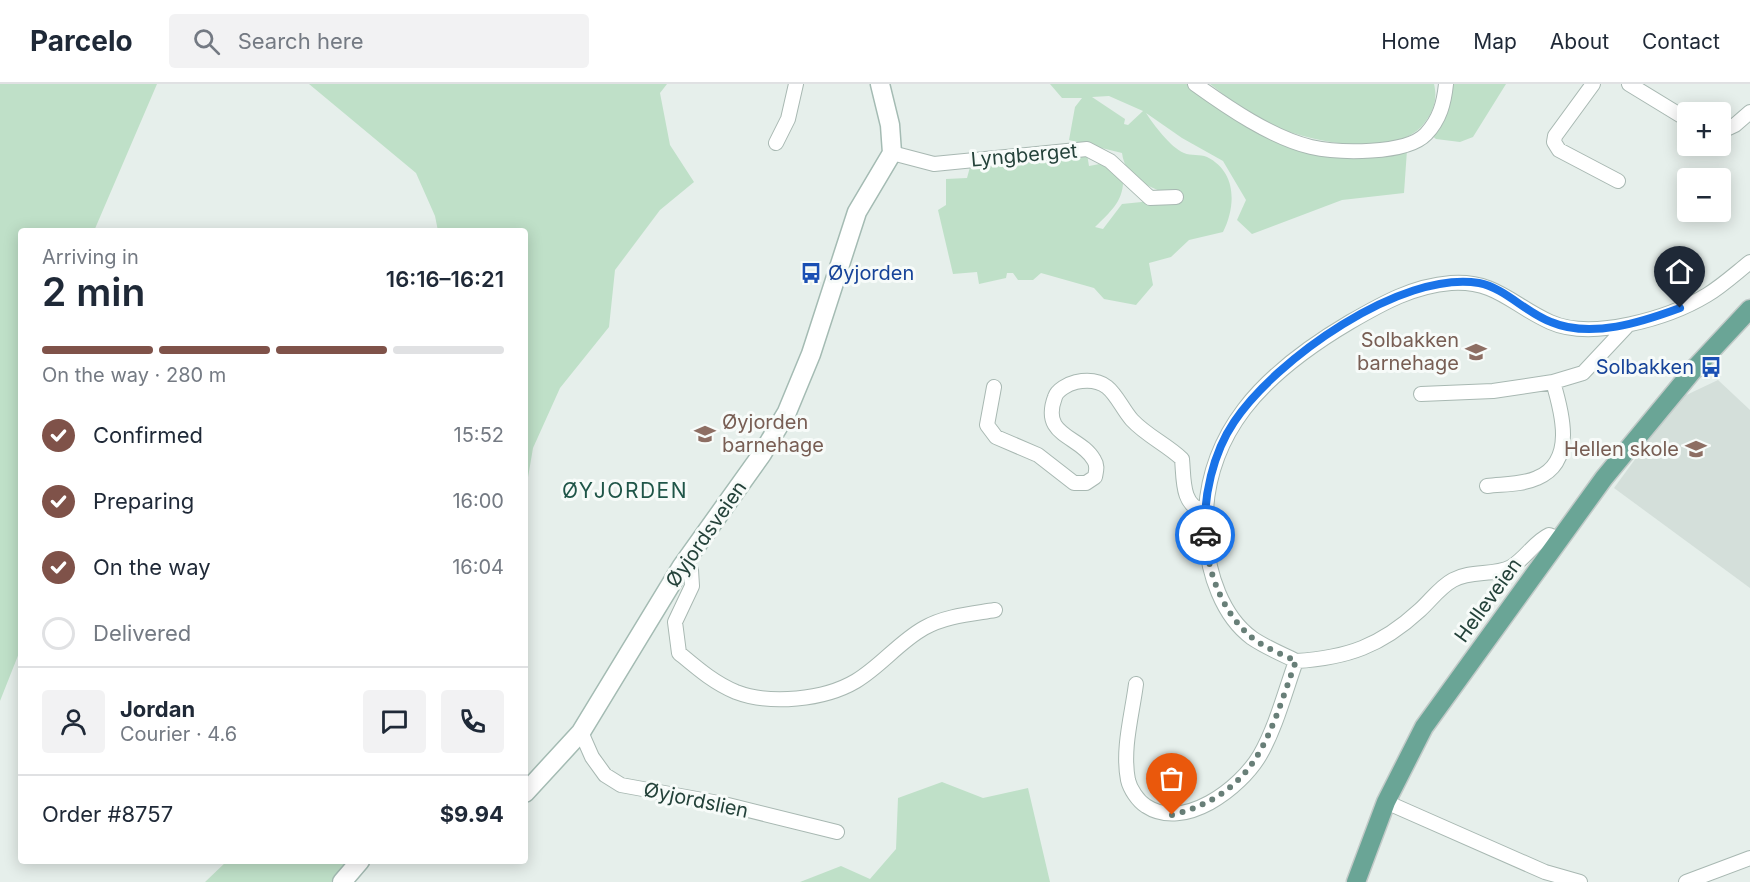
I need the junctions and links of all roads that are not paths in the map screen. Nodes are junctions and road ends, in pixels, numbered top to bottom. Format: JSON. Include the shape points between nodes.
{"nodes":[{"id":1,"x":796,"y":84,"type":"edge"},
{"id":2,"x":880,"y":84,"type":"edge"},
{"id":3,"x":1195,"y":84,"type":"edge"},
{"id":4,"x":1446,"y":84,"type":"edge"},
{"id":5,"x":1593,"y":84,"type":"edge"},
{"id":6,"x":1629,"y":84,"type":"edge"},
{"id":7,"x":1750,"y":112,"type":"edge"},
{"id":8,"x":1677,"y":113,"type":"edge"},
{"id":9,"x":1731,"y":127,"type":"edge"},
{"id":10,"x":776,"y":143,"type":"dead end"},
{"id":11,"x":892,"y":153,"type":"junction"},
{"id":12,"x":1618,"y":181,"type":"dead end"},
{"id":13,"x":1176,"y":197,"type":"dead end"},
{"id":14,"x":1750,"y":262,"type":"edge"},
{"id":15,"x":1750,"y":294,"type":"edge"},
{"id":16,"x":1750,"y":309,"type":"edge"},
{"id":17,"x":1628,"y":324,"type":"junction"},
{"id":18,"x":1695,"y":368,"type":"junction"},
{"id":19,"x":1553,"y":382,"type":"junction"},
{"id":20,"x":994,"y":387,"type":"dead end"},
{"id":21,"x":1421,"y":394,"type":"dead end"},
{"id":22,"x":1487,"y":486,"type":"dead end"},
{"id":23,"x":1204,"y":511,"type":"junction"},
{"id":24,"x":1559,"y":539,"type":"junction"},
{"id":25,"x":682,"y":566,"type":"junction"},
{"id":26,"x":994,"y":610,"type":"dead end"},
{"id":27,"x":1296,"y":661,"type":"junction"},
{"id":28,"x":1136,"y":684,"type":"dead end"},
{"id":29,"x":581,"y":732,"type":"junction"},
{"id":30,"x":528,"y":790,"type":"edge"},
{"id":31,"x":1386,"y":802,"type":"junction"},
{"id":32,"x":837,"y":832,"type":"dead end"},
{"id":33,"x":1750,"y":858,"type":"edge"},
{"id":34,"x":357,"y":864,"type":"edge"},
{"id":35,"x":1703,"y":880,"type":"edge"},
{"id":36,"x":342,"y":882,"type":"edge"},
{"id":37,"x":1356,"y":882,"type":"edge"},
{"id":38,"x":1580,"y":882,"type":"edge"},
{"id":39,"x":1686,"y":882,"type":"edge"}],
"edges":[{"from":1,"to":10,"type":"street","via":[[788,119]]},
{"from":2,"to":11,"type":"street"},
{"from":3,"to":4,"type":"street","via":[[1253,123],[1311,147],[1368,150],[1396,148],[1425,135],[1443,109]]},
{"from":5,"to":12,"type":"street","via":[[1554,142],[1559,150]]},
{"from":6,"to":8,"type":"street"},
{"from":7,"to":9,"type":"street"},
{"from":11,"to":13,"type":"street","name":"Lyngberget","via":[[934,164],[1087,149],[1110,161],[1150,198]]},
{"from":11,"to":25,"type":"street","name":"Øyjordsveien","via":[[857,212],[811,354],[787,412],[762,454]]},
{"from":14,"to":17,"type":"street","via":[[1701,298]]},
{"from":15,"to":18,"type":"main road","name":"Helleveien","via":[[1708,344]]},
{"from":16,"to":18,"type":"main road","name":"Helleveien"},
{"from":17,"to":19,"type":"street","via":[[1582,374]]},
{"from":17,"to":23,"type":"street","via":[[1594,328],[1551,322],[1480,284],[1422,286],[1400,295],[1320,339],[1268,379],[1233,423],[1219,449]]},
{"from":18,"to":24,"type":"main road","name":"Helleveien"},
{"from":19,"to":21,"type":"street","via":[[1493,391]]},
{"from":19,"to":22,"type":"street","via":[[1564,443],[1558,458],[1539,478]]},
{"from":20,"to":23,"type":"street","via":[[987,425],[996,437],[1038,455],[1074,483],[1086,483],[1095,477],[1094,459],[1052,422],[1051,407],[1056,393],[1073,382],[1091,381],[1107,387],[1132,420],[1182,459],[1188,502]]},
{"from":23,"to":27,"type":"street","via":[[1209,562],[1230,614],[1251,637]]},
{"from":24,"to":27,"type":"street","via":[[1541,539],[1508,569],[1453,580],[1396,631],[1366,649]]},
{"from":24,"to":31,"type":"main road","name":"Helleveien","via":[[1424,727]]},
{"from":25,"to":26,"type":"street","via":[[691,570],[692,586],[675,622],[680,653],[704,675],[736,692],[765,698],[799,698],[854,682],[923,628],[942,619]]},
{"from":25,"to":29,"type":"street","name":"Øyjordsveien"},
{"from":27,"to":28,"type":"street","via":[[1259,756],[1229,790],[1199,808],[1172,815],[1153,811],[1141,802],[1129,782],[1126,757]]},
{"from":29,"to":30,"type":"street","name":"Øyjordsveien"},
{"from":29,"to":32,"type":"street","name":"Øyjordslien","via":[[605,775],[621,785],[724,804]]},
{"from":31,"to":37,"type":"main road","name":"Helleveien"},
{"from":31,"to":38,"type":"street","via":[[1545,872]]},
{"from":33,"to":35,"type":"street"},
{"from":34,"to":36,"type":"street"},
{"from":35,"to":39,"type":"street"}]}
